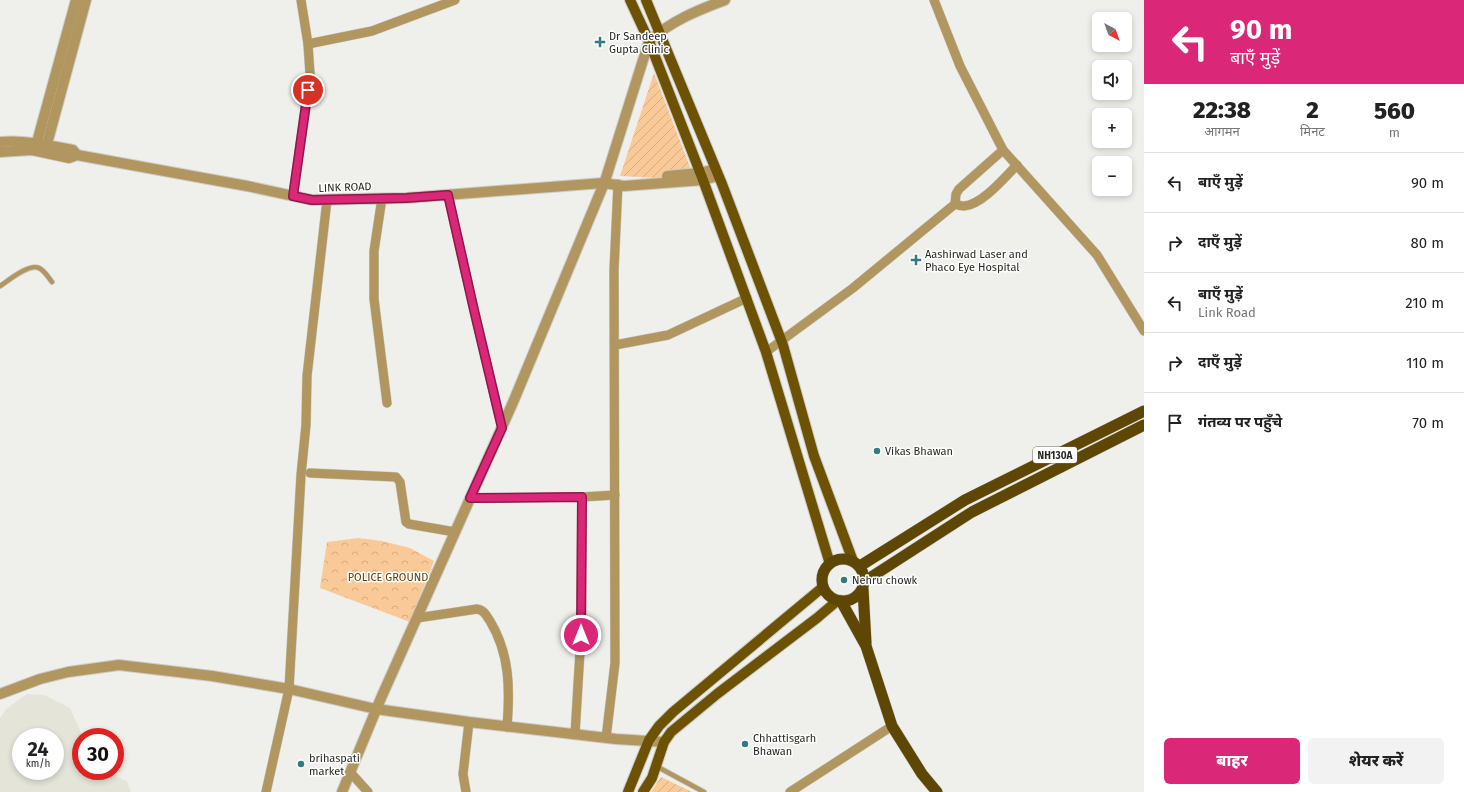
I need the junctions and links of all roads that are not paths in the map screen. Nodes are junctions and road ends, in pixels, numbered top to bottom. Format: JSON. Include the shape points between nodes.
{"nodes":[{"id":1,"x":76,"y":0,"type":"edge"},
{"id":2,"x":86,"y":0,"type":"edge"},
{"id":3,"x":301,"y":0,"type":"edge"},
{"id":4,"x":455,"y":0,"type":"edge"},
{"id":5,"x":630,"y":0,"type":"edge"},
{"id":6,"x":646,"y":0,"type":"edge"},
{"id":7,"x":724,"y":0,"type":"edge"},
{"id":8,"x":934,"y":0,"type":"edge"},
{"id":9,"x":660,"y":31,"type":"junction"},
{"id":10,"x":649,"y":41,"type":"junction"},
{"id":11,"x":308,"y":44,"type":"junction"},
{"id":12,"x":0,"y":142,"type":"edge"},
{"id":13,"x":42,"y":143,"type":"junction"},
{"id":14,"x":1003,"y":150,"type":"junction"},
{"id":15,"x":0,"y":152,"type":"edge"},
{"id":16,"x":77,"y":155,"type":"junction"},
{"id":17,"x":1017,"y":165,"type":"junction"},
{"id":18,"x":717,"y":173,"type":"junction"},
{"id":19,"x":702,"y":177,"type":"junction"},
{"id":20,"x":603,"y":183,"type":"junction"},
{"id":21,"x":618,"y":184,"type":"junction"},
{"id":22,"x":448,"y":195,"type":"junction"},
{"id":23,"x":293,"y":196,"type":"junction"},
{"id":24,"x":382,"y":198,"type":"junction"},
{"id":25,"x":327,"y":200,"type":"junction"},
{"id":26,"x":955,"y":204,"type":"junction"},
{"id":27,"x":52,"y":282,"type":"dead end"},
{"id":28,"x":0,"y":286,"type":"edge"},
{"id":29,"x":747,"y":298,"type":"junction"},
{"id":30,"x":1144,"y":331,"type":"edge"},
{"id":31,"x":782,"y":341,"type":"junction"},
{"id":32,"x":615,"y":345,"type":"junction"},
{"id":33,"x":766,"y":352,"type":"junction"},
{"id":34,"x":387,"y":403,"type":"dead end"},
{"id":35,"x":1144,"y":411,"type":"edge"},
{"id":36,"x":1144,"y":425,"type":"edge"},
{"id":37,"x":502,"y":428,"type":"junction"},
{"id":38,"x":310,"y":473,"type":"dead end"},
{"id":39,"x":615,"y":495,"type":"junction"},
{"id":40,"x":582,"y":497,"type":"junction"},
{"id":41,"x":470,"y":498,"type":"junction"},
{"id":42,"x":455,"y":532,"type":"junction"},
{"id":43,"x":830,"y":564,"type":"junction"},
{"id":44,"x":856,"y":564,"type":"junction"},
{"id":45,"x":864,"y":585,"type":"junction"},
{"id":46,"x":823,"y":587,"type":"junction"},
{"id":47,"x":839,"y":601,"type":"junction"},
{"id":48,"x":417,"y":618,"type":"junction"},
{"id":49,"x":866,"y":646,"type":"junction"},
{"id":50,"x":289,"y":689,"type":"junction"},
{"id":51,"x":0,"y":694,"type":"edge"},
{"id":52,"x":376,"y":709,"type":"junction"},
{"id":53,"x":469,"y":722,"type":"junction"},
{"id":54,"x":892,"y":726,"type":"junction"},
{"id":55,"x":507,"y":727,"type":"junction"},
{"id":56,"x":575,"y":734,"type":"junction"},
{"id":57,"x":606,"y":738,"type":"junction"},
{"id":58,"x":649,"y":740,"type":"junction"},
{"id":59,"x":664,"y":742,"type":"junction"},
{"id":60,"x":656,"y":766,"type":"junction"},
{"id":61,"x":350,"y":772,"type":"junction"},
{"id":62,"x":266,"y":792,"type":"edge"},
{"id":63,"x":342,"y":792,"type":"edge"},
{"id":64,"x":368,"y":792,"type":"edge"},
{"id":65,"x":466,"y":792,"type":"edge"},
{"id":66,"x":628,"y":792,"type":"edge"},
{"id":67,"x":643,"y":792,"type":"edge"},
{"id":68,"x":704,"y":792,"type":"edge"},
{"id":69,"x":790,"y":792,"type":"edge"},
{"id":70,"x":937,"y":792,"type":"edge"}],
"edges":[{"from":1,"to":13,"type":"street"},
{"from":2,"to":13,"type":"street"},
{"from":3,"to":11,"type":"street"},
{"from":4,"to":11,"type":"street","via":[[372,32]]},
{"from":5,"to":10,"type":"main road"},
{"from":6,"to":9,"type":"main road"},
{"from":7,"to":9,"type":"street","via":[[689,14]]},
{"from":8,"to":14,"type":"street","via":[[960,66]]},
{"from":9,"to":10,"type":"street"},
{"from":9,"to":18,"type":"main road"},
{"from":10,"to":19,"type":"main road"},
{"from":10,"to":20,"type":"street"},
{"from":11,"to":23,"type":"street","via":[[310,74]]},
{"from":12,"to":13,"type":"street","name":"LINK ROAD"},
{"from":13,"to":16,"type":"street","name":"LINK ROAD","via":[[73,150]]},
{"from":14,"to":17,"type":"street"},
{"from":14,"to":26,"type":"street","via":[[959,189]]},
{"from":15,"to":16,"type":"street","name":"LINK ROAD","via":[[32,150],[69,158]]},
{"from":16,"to":23,"type":"street","name":"LINK ROAD"},
{"from":17,"to":26,"type":"street","via":[[974,202],[964,206]]},
{"from":17,"to":30,"type":"street","via":[[1098,255]]},
{"from":18,"to":19,"type":"street","name":"LINK ROAD"},
{"from":18,"to":31,"type":"main road"},
{"from":19,"to":21,"type":"street","name":"LINK ROAD","via":[[624,186]]},
{"from":19,"to":29,"type":"main road"},
{"from":20,"to":21,"type":"street","name":"LINK ROAD"},
{"from":20,"to":22,"type":"street","name":"LINK ROAD"},
{"from":20,"to":37,"type":"street"},
{"from":21,"to":32,"type":"street","via":[[614,270]]},
{"from":22,"to":24,"type":"street","name":"LINK ROAD"},
{"from":22,"to":37,"type":"street"},
{"from":23,"to":25,"type":"street","name":"LINK ROAD"},
{"from":24,"to":25,"type":"street","name":"LINK ROAD"},
{"from":24,"to":34,"type":"street","via":[[374,251],[374,299]]},
{"from":25,"to":50,"type":"street","via":[[307,376]]},
{"from":26,"to":31,"type":"street"},
{"from":27,"to":28,"type":"lane","via":[[45,272],[35,267],[28,268]]},
{"from":29,"to":32,"type":"street","via":[[668,335]]},
{"from":29,"to":33,"type":"main road"},
{"from":31,"to":33,"type":"street"},
{"from":31,"to":44,"type":"main road","via":[[814,456]]},
{"from":32,"to":39,"type":"street"},
{"from":33,"to":43,"type":"main road"},
{"from":35,"to":44,"type":"highway","number":"NH130A","via":[[965,500]]},
{"from":36,"to":45,"type":"highway","number":"NH130A","via":[[972,512]]},
{"from":37,"to":41,"type":"street"},
{"from":38,"to":42,"type":"street","via":[[396,477],[400,482],[406,522]]},
{"from":39,"to":40,"type":"street"},
{"from":39,"to":57,"type":"street","via":[[614,663]]},
{"from":40,"to":41,"type":"street"},
{"from":40,"to":56,"type":"street","via":[[581,635]]},
{"from":41,"to":42,"type":"street"},
{"from":42,"to":48,"type":"street"},
{"from":43,"to":44,"type":"highway","number":"NH130A","via":[[845,559]]},
{"from":43,"to":46,"type":"highway","via":[[824,570]]},
{"from":44,"to":45,"type":"highway","via":[[864,573]]},
{"from":45,"to":47,"type":"highway","number":"NH130A","via":[[858,596]]},
{"from":45,"to":49,"type":"highway"},
{"from":46,"to":47,"type":"highway","via":[[828,596]]},
{"from":46,"to":58,"type":"main road","via":[[674,712]]},
{"from":47,"to":49,"type":"highway"},
{"from":47,"to":59,"type":"main road","via":[[717,694],[671,732]]},
{"from":48,"to":52,"type":"street"},
{"from":48,"to":55,"type":"street","via":[[477,609],[485,613],[497,633],[508,670]]},
{"from":49,"to":54,"type":"highway"},
{"from":50,"to":51,"type":"street","via":[[212,676],[118,665],[61,673]]},
{"from":50,"to":52,"type":"street"},
{"from":50,"to":62,"type":"street"},
{"from":52,"to":53,"type":"street"},
{"from":52,"to":61,"type":"street"},
{"from":53,"to":55,"type":"street"},
{"from":53,"to":65,"type":"street","via":[[463,774]]},
{"from":54,"to":69,"type":"street"},
{"from":54,"to":70,"type":"highway","via":[[922,774]]},
{"from":55,"to":56,"type":"street"},
{"from":56,"to":57,"type":"street"},
{"from":57,"to":58,"type":"street"},
{"from":58,"to":59,"type":"street"},
{"from":58,"to":66,"type":"main road"},
{"from":59,"to":60,"type":"main road"},
{"from":60,"to":67,"type":"main road"},
{"from":60,"to":68,"type":"lane"},
{"from":61,"to":63,"type":"street"},
{"from":61,"to":64,"type":"street"}]}
